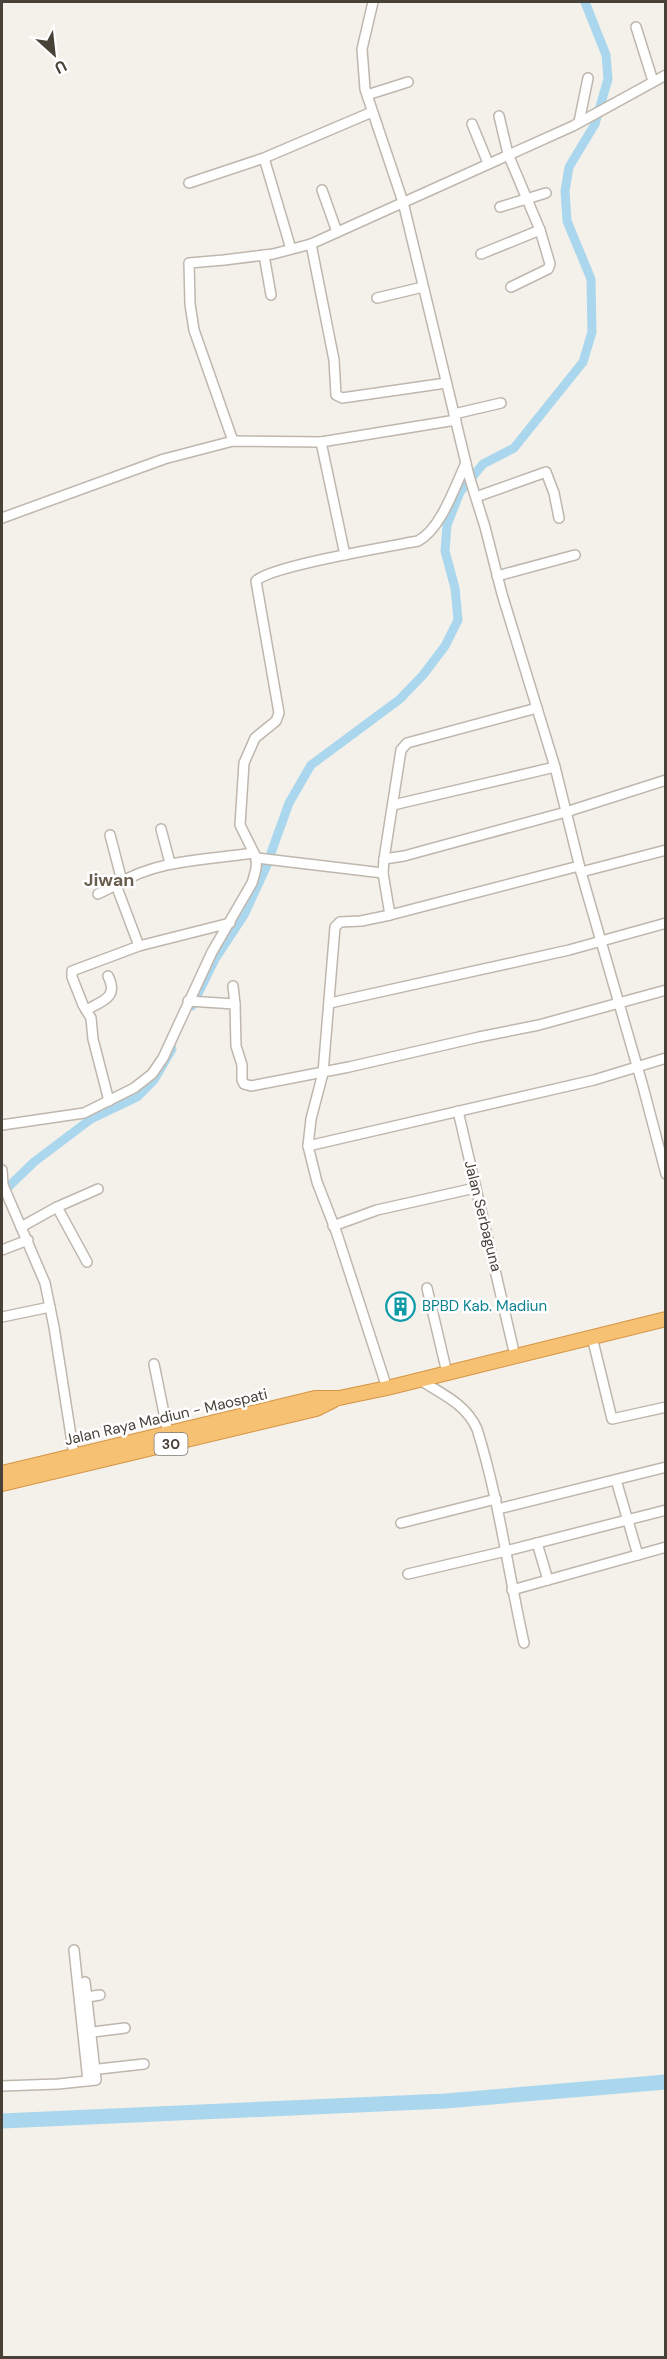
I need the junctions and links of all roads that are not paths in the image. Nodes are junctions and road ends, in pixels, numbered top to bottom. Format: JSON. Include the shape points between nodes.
{"nodes":[{"id":1,"x":373,"y":2,"type":"edge"},
{"id":2,"x":636,"y":27,"type":"dead end"},
{"id":3,"x":666,"y":75,"type":"edge"},
{"id":4,"x":588,"y":78,"type":"dead end"},
{"id":5,"x":653,"y":81,"type":"junction"},
{"id":6,"x":408,"y":82,"type":"dead end"},
{"id":7,"x":367,"y":95,"type":"junction"},
{"id":8,"x":372,"y":112,"type":"junction"},
{"id":9,"x":499,"y":116,"type":"dead end"},
{"id":10,"x":579,"y":122,"type":"junction"},
{"id":11,"x":472,"y":124,"type":"dead end"},
{"id":12,"x":508,"y":154,"type":"junction"},
{"id":13,"x":264,"y":158,"type":"junction"},
{"id":14,"x":488,"y":163,"type":"junction"},
{"id":15,"x":189,"y":183,"type":"dead end"},
{"id":16,"x":322,"y":190,"type":"dead end"},
{"id":17,"x":546,"y":193,"type":"dead end"},
{"id":18,"x":528,"y":197,"type":"junction"},
{"id":19,"x":403,"y":202,"type":"junction"},
{"id":20,"x":500,"y":207,"type":"dead end"},
{"id":21,"x":540,"y":230,"type":"junction"},
{"id":22,"x":337,"y":232,"type":"junction"},
{"id":23,"x":311,"y":244,"type":"junction"},
{"id":24,"x":291,"y":249,"type":"junction"},
{"id":25,"x":481,"y":254,"type":"dead end"},
{"id":26,"x":264,"y":255,"type":"junction"},
{"id":27,"x":423,"y":287,"type":"junction"},
{"id":28,"x":511,"y":287,"type":"dead end"},
{"id":29,"x":271,"y":295,"type":"dead end"},
{"id":30,"x":378,"y":298,"type":"dead end"},
{"id":31,"x":446,"y":382,"type":"junction"},
{"id":32,"x":501,"y":403,"type":"dead end"},
{"id":33,"x":455,"y":417,"type":"junction"},
{"id":34,"x":233,"y":441,"type":"junction"},
{"id":35,"x":321,"y":442,"type":"junction"},
{"id":36,"x":466,"y":463,"type":"junction"},
{"id":37,"x":475,"y":494,"type":"junction"},
{"id":38,"x":2,"y":518,"type":"edge"},
{"id":39,"x":560,"y":518,"type":"dead end"},
{"id":40,"x":345,"y":555,"type":"junction"},
{"id":41,"x":575,"y":555,"type":"dead end"},
{"id":42,"x":497,"y":576,"type":"junction"},
{"id":43,"x":537,"y":708,"type":"junction"},
{"id":44,"x":555,"y":766,"type":"junction"},
{"id":45,"x":666,"y":780,"type":"edge"},
{"id":46,"x":393,"y":805,"type":"junction"},
{"id":47,"x":566,"y":812,"type":"junction"},
{"id":48,"x":161,"y":829,"type":"dead end"},
{"id":49,"x":110,"y":835,"type":"dead end"},
{"id":50,"x":666,"y":850,"type":"edge"},
{"id":51,"x":255,"y":856,"type":"junction"},
{"id":52,"x":384,"y":859,"type":"junction"},
{"id":53,"x":170,"y":863,"type":"junction"},
{"id":54,"x":580,"y":869,"type":"junction"},
{"id":55,"x":383,"y":873,"type":"junction"},
{"id":56,"x":119,"y":883,"type":"junction"},
{"id":57,"x":98,"y":894,"type":"dead end"},
{"id":58,"x":390,"y":915,"type":"junction"},
{"id":59,"x":230,"y":923,"type":"junction"},
{"id":60,"x":666,"y":923,"type":"edge"},
{"id":61,"x":600,"y":941,"type":"junction"},
{"id":62,"x":139,"y":946,"type":"junction"},
{"id":63,"x":108,"y":976,"type":"dead end"},
{"id":64,"x":233,"y":986,"type":"dead end"},
{"id":65,"x":666,"y":990,"type":"edge"},
{"id":66,"x":189,"y":1001,"type":"junction"},
{"id":67,"x":330,"y":1003,"type":"junction"},
{"id":68,"x":235,"y":1004,"type":"junction"},
{"id":69,"x":619,"y":1004,"type":"junction"},
{"id":70,"x":86,"y":1010,"type":"junction"},
{"id":71,"x":666,"y":1058,"type":"edge"},
{"id":72,"x":637,"y":1068,"type":"junction"},
{"id":73,"x":323,"y":1072,"type":"junction"},
{"id":74,"x":109,"y":1101,"type":"junction"},
{"id":75,"x":458,"y":1111,"type":"junction"},
{"id":76,"x":2,"y":1125,"type":"edge"},
{"id":77,"x":661,"y":1136,"type":"edge"},
{"id":78,"x":308,"y":1146,"type":"junction"},
{"id":79,"x":2,"y":1170,"type":"edge"},
{"id":80,"x":666,"y":1174,"type":"edge"},
{"id":81,"x":3,"y":1187,"type":"edge"},
{"id":82,"x":475,"y":1188,"type":"junction"},
{"id":83,"x":98,"y":1189,"type":"dead end"},
{"id":84,"x":57,"y":1207,"type":"junction"},
{"id":85,"x":333,"y":1226,"type":"junction"},
{"id":86,"x":21,"y":1227,"type":"junction"},
{"id":87,"x":28,"y":1240,"type":"junction"},
{"id":88,"x":2,"y":1250,"type":"edge"},
{"id":89,"x":87,"y":1262,"type":"dead end"},
{"id":90,"x":427,"y":1288,"type":"dead end"},
{"id":91,"x":50,"y":1307,"type":"junction"},
{"id":92,"x":2,"y":1317,"type":"edge"},
{"id":93,"x":666,"y":1319,"type":"edge"},
{"id":94,"x":592,"y":1337,"type":"junction"},
{"id":95,"x":515,"y":1356,"type":"junction"},
{"id":96,"x":154,"y":1364,"type":"dead end"},
{"id":97,"x":447,"y":1373,"type":"junction"},
{"id":98,"x":420,"y":1380,"type":"junction"},
{"id":99,"x":387,"y":1388,"type":"junction"},
{"id":100,"x":666,"y":1407,"type":"edge"},
{"id":101,"x":221,"y":1426,"type":"junction"},
{"id":102,"x":168,"y":1433,"type":"junction"},
{"id":103,"x":74,"y":1455,"type":"junction"},
{"id":104,"x":666,"y":1467,"type":"edge"},
{"id":105,"x":2,"y":1473,"type":"edge"},
{"id":106,"x":616,"y":1480,"type":"junction"},
{"id":107,"x":2,"y":1484,"type":"edge"},
{"id":108,"x":497,"y":1504,"type":"junction"},
{"id":109,"x":666,"y":1510,"type":"edge"},
{"id":110,"x":628,"y":1519,"type":"junction"},
{"id":111,"x":401,"y":1522,"type":"dead end"},
{"id":112,"x":537,"y":1543,"type":"junction"},
{"id":113,"x":666,"y":1547,"type":"edge"},
{"id":114,"x":506,"y":1551,"type":"junction"},
{"id":115,"x":638,"y":1555,"type":"junction"},
{"id":116,"x":408,"y":1574,"type":"dead end"},
{"id":117,"x":548,"y":1580,"type":"junction"},
{"id":118,"x":512,"y":1590,"type":"junction"},
{"id":119,"x":524,"y":1643,"type":"dead end"},
{"id":120,"x":74,"y":1950,"type":"dead end"},
{"id":121,"x":85,"y":1982,"type":"dead end"},
{"id":122,"x":100,"y":1995,"type":"dead end"},
{"id":123,"x":87,"y":1997,"type":"junction"},
{"id":124,"x":125,"y":2028,"type":"dead end"},
{"id":125,"x":87,"y":2032,"type":"junction"},
{"id":126,"x":144,"y":2064,"type":"dead end"},
{"id":127,"x":90,"y":2074,"type":"junction"},
{"id":128,"x":2,"y":2086,"type":"edge"}],
"edges":[{"from":1,"to":7,"type":"street","via":[[362,49]]},
{"from":2,"to":5,"type":"street"},
{"from":3,"to":5,"type":"street"},
{"from":4,"to":10,"type":"street"},
{"from":5,"to":10,"type":"street"},
{"from":6,"to":7,"type":"street"},
{"from":7,"to":8,"type":"street"},
{"from":8,"to":13,"type":"street"},
{"from":8,"to":19,"type":"street"},
{"from":9,"to":12,"type":"street"},
{"from":10,"to":12,"type":"street"},
{"from":11,"to":14,"type":"street"},
{"from":12,"to":14,"type":"street"},
{"from":12,"to":18,"type":"street"},
{"from":13,"to":15,"type":"street"},
{"from":13,"to":24,"type":"street"},
{"from":14,"to":19,"type":"street"},
{"from":16,"to":22,"type":"street"},
{"from":17,"to":18,"type":"street"},
{"from":18,"to":20,"type":"street"},
{"from":18,"to":21,"type":"street"},
{"from":19,"to":22,"type":"street"},
{"from":19,"to":27,"type":"street"},
{"from":21,"to":25,"type":"street"},
{"from":21,"to":28,"type":"street","via":[[550,268]]},
{"from":22,"to":23,"type":"street"},
{"from":23,"to":24,"type":"street"},
{"from":23,"to":31,"type":"street","via":[[336,395],[342,398]]},
{"from":24,"to":26,"type":"street"},
{"from":26,"to":29,"type":"street"},
{"from":26,"to":34,"type":"street","via":[[189,262],[194,330]]},
{"from":27,"to":30,"type":"street"},
{"from":27,"to":31,"type":"street"},
{"from":31,"to":33,"type":"street"},
{"from":32,"to":33,"type":"street"},
{"from":33,"to":35,"type":"street"},
{"from":33,"to":36,"type":"street"},
{"from":34,"to":35,"type":"street"},
{"from":34,"to":38,"type":"street","via":[[164,459]]},
{"from":35,"to":40,"type":"street"},
{"from":36,"to":37,"type":"street"},
{"from":36,"to":40,"type":"street","via":[[426,537]]},
{"from":37,"to":39,"type":"street","via":[[546,472]]},
{"from":37,"to":42,"type":"street"},
{"from":40,"to":51,"type":"street","via":[[256,580],[279,713],[276,721],[255,738],[244,763],[240,825]]},
{"from":41,"to":42,"type":"street"},
{"from":42,"to":43,"type":"street"},
{"from":43,"to":44,"type":"street"},
{"from":43,"to":46,"type":"street","via":[[407,743],[401,750]]},
{"from":44,"to":46,"type":"street"},
{"from":44,"to":47,"type":"street"},
{"from":45,"to":47,"type":"street"},
{"from":46,"to":52,"type":"street"},
{"from":47,"to":52,"type":"street"},
{"from":47,"to":54,"type":"street"},
{"from":48,"to":53,"type":"street"},
{"from":49,"to":56,"type":"street"},
{"from":50,"to":54,"type":"street"},
{"from":51,"to":53,"type":"street"},
{"from":51,"to":55,"type":"street"},
{"from":51,"to":59,"type":"street","via":[[252,884]]},
{"from":52,"to":55,"type":"street"},
{"from":53,"to":56,"type":"street"},
{"from":54,"to":58,"type":"street"},
{"from":54,"to":61,"type":"street"},
{"from":55,"to":58,"type":"street"},
{"from":56,"to":57,"type":"street"},
{"from":56,"to":62,"type":"street"},
{"from":58,"to":67,"type":"street","via":[[340,922],[335,927]]},
{"from":59,"to":62,"type":"street"},
{"from":59,"to":66,"type":"street"},
{"from":60,"to":61,"type":"street"},
{"from":61,"to":67,"type":"street"},
{"from":61,"to":69,"type":"street"},
{"from":62,"to":70,"type":"street","via":[[72,971]]},
{"from":63,"to":70,"type":"street","via":[[111,994]]},
{"from":64,"to":68,"type":"street"},
{"from":65,"to":69,"type":"street"},
{"from":66,"to":68,"type":"street"},
{"from":66,"to":74,"type":"street","via":[[152,1074]]},
{"from":67,"to":73,"type":"street"},
{"from":68,"to":73,"type":"street","via":[[236,1046],[244,1084],[251,1086]]},
{"from":69,"to":72,"type":"street"},
{"from":69,"to":73,"type":"street"},
{"from":70,"to":74,"type":"street"},
{"from":71,"to":72,"type":"street"},
{"from":72,"to":75,"type":"street"},
{"from":72,"to":77,"type":"street"},
{"from":73,"to":78,"type":"street"},
{"from":74,"to":76,"type":"street","via":[[77,1115]]},
{"from":75,"to":78,"type":"street"},
{"from":75,"to":82,"type":"street","name":"Jalan Serbaguna"},
{"from":77,"to":80,"type":"street"},
{"from":78,"to":85,"type":"street"},
{"from":79,"to":81,"type":"street"},
{"from":81,"to":86,"type":"street"},
{"from":82,"to":85,"type":"street","via":[[377,1210]]},
{"from":82,"to":95,"type":"street","name":"Jalan Serbaguna"},
{"from":83,"to":84,"type":"street"},
{"from":84,"to":86,"type":"street"},
{"from":84,"to":89,"type":"street"},
{"from":85,"to":99,"type":"street"},
{"from":86,"to":87,"type":"street"},
{"from":87,"to":88,"type":"street"},
{"from":87,"to":91,"type":"street"},
{"from":90,"to":97,"type":"street"},
{"from":91,"to":92,"type":"street"},
{"from":91,"to":103,"type":"street"},
{"from":93,"to":94,"type":"highway","name":"Jalan Raya Madiun - Maospati","number":"30"},
{"from":94,"to":95,"type":"highway","name":"Jalan Raya Madiun - Maospati","number":"30"},
{"from":94,"to":100,"type":"street","via":[[612,1419]]},
{"from":95,"to":97,"type":"highway","name":"Jalan Raya Madiun - Maospati","number":"30"},
{"from":96,"to":102,"type":"street"},
{"from":97,"to":98,"type":"highway","name":"Jalan Raya Madiun - Maospati","number":"30"},
{"from":98,"to":99,"type":"highway","name":"Jalan Raya Madiun - Maospati","number":"30"},
{"from":98,"to":108,"type":"street","via":[[472,1418]]},
{"from":99,"to":101,"type":"highway","name":"Jalan Raya Madiun - Maospati","number":"30","via":[[339,1398],[316,1409]]},
{"from":101,"to":102,"type":"highway","name":"Jalan Raya Madiun - Maospati","number":"30"},
{"from":101,"to":107,"type":"highway","name":"Jalan Raya Madiun - Maospati","number":"30"},
{"from":102,"to":103,"type":"highway","name":"Jalan Raya Madiun - Maospati","number":"30"},
{"from":103,"to":105,"type":"highway","name":"Jalan Raya Madiun - Maospati","number":"30"},
{"from":104,"to":106,"type":"street"},
{"from":106,"to":108,"type":"street"},
{"from":106,"to":110,"type":"street"},
{"from":108,"to":111,"type":"street"},
{"from":108,"to":114,"type":"street"},
{"from":109,"to":110,"type":"street"},
{"from":110,"to":112,"type":"street"},
{"from":110,"to":115,"type":"street"},
{"from":112,"to":114,"type":"street"},
{"from":112,"to":117,"type":"street"},
{"from":113,"to":115,"type":"street"},
{"from":114,"to":116,"type":"street"},
{"from":114,"to":118,"type":"street"},
{"from":115,"to":117,"type":"street"},
{"from":117,"to":118,"type":"street"},
{"from":118,"to":119,"type":"street"},
{"from":120,"to":125,"type":"street"},
{"from":121,"to":123,"type":"street"},
{"from":122,"to":123,"type":"street"},
{"from":123,"to":125,"type":"street"},
{"from":124,"to":125,"type":"street"},
{"from":125,"to":127,"type":"street"},
{"from":126,"to":127,"type":"street"},
{"from":127,"to":128,"type":"street"}]}
